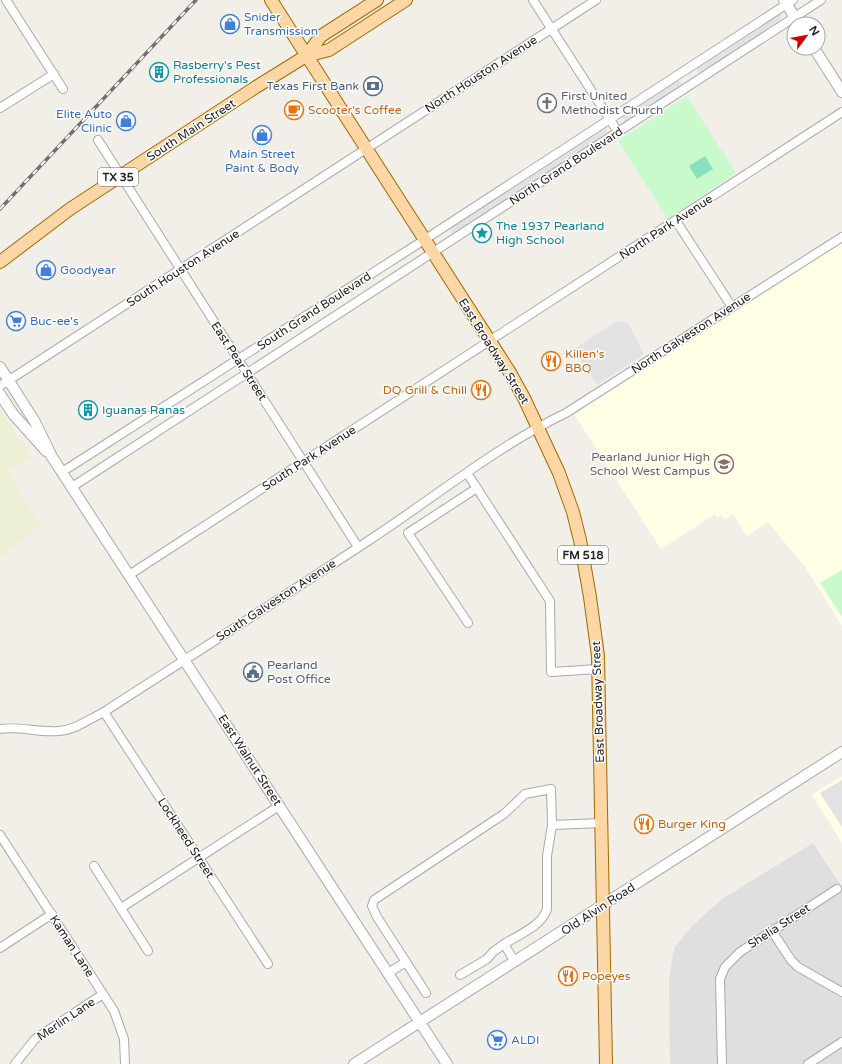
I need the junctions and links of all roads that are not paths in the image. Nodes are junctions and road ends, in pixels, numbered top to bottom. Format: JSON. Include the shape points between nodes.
{"nodes":[{"id":1,"x":6,"y":0,"type":"edge"},
{"id":2,"x":271,"y":0,"type":"edge"},
{"id":3,"x":377,"y":0,"type":"edge"},
{"id":4,"x":406,"y":0,"type":"edge"},
{"id":5,"x":533,"y":0,"type":"edge"},
{"id":6,"x":596,"y":0,"type":"edge"},
{"id":7,"x":821,"y":0,"type":"edge"},
{"id":8,"x":788,"y":1,"type":"edge"},
{"id":9,"x":795,"y":16,"type":"edge"},
{"id":10,"x":803,"y":16,"type":"edge"},
{"id":11,"x":786,"y":28,"type":"edge"},
{"id":12,"x":552,"y":29,"type":"junction"},
{"id":13,"x":306,"y":56,"type":"junction"},
{"id":14,"x":819,"y":56,"type":"edge"},
{"id":15,"x":54,"y":74,"type":"junction"},
{"id":16,"x":63,"y":88,"type":"dead end"},
{"id":17,"x":842,"y":92,"type":"edge"},
{"id":18,"x":0,"y":108,"type":"edge"},
{"id":19,"x":842,"y":112,"type":"edge"},
{"id":20,"x":610,"y":119,"type":"junction"},
{"id":21,"x":618,"y":132,"type":"junction"},
{"id":22,"x":98,"y":140,"type":"dead end"},
{"id":23,"x":365,"y":149,"type":"junction"},
{"id":24,"x":120,"y":176,"type":"junction"},
{"id":25,"x":676,"y":221,"type":"junction"},
{"id":26,"x":842,"y":237,"type":"edge"},
{"id":27,"x":424,"y":240,"type":"junction"},
{"id":28,"x":432,"y":253,"type":"junction"},
{"id":29,"x":0,"y":262,"type":"edge"},
{"id":30,"x":180,"y":269,"type":"junction"},
{"id":31,"x":732,"y":307,"type":"junction"},
{"id":32,"x":490,"y":341,"type":"junction"},
{"id":33,"x":238,"y":359,"type":"junction"},
{"id":34,"x":0,"y":367,"type":"edge"},
{"id":35,"x":247,"y":374,"type":"junction"},
{"id":36,"x":4,"y":384,"type":"edge"},
{"id":37,"x":0,"y":394,"type":"edge"},
{"id":38,"x":538,"y":426,"type":"junction"},
{"id":39,"x":52,"y":457,"type":"junction"},
{"id":40,"x":304,"y":462,"type":"junction"},
{"id":41,"x":62,"y":472,"type":"junction"},
{"id":42,"x":467,"y":473,"type":"junction"},
{"id":43,"x":72,"y":487,"type":"junction"},
{"id":44,"x":477,"y":488,"type":"junction"},
{"id":45,"x":358,"y":547,"type":"junction"},
{"id":46,"x":129,"y":574,"type":"junction"},
{"id":47,"x":468,"y":623,"type":"dead end"},
{"id":48,"x":183,"y":660,"type":"junction"},
{"id":49,"x":598,"y":669,"type":"junction"},
{"id":50,"x":104,"y":712,"type":"junction"},
{"id":51,"x":0,"y":729,"type":"edge"},
{"id":52,"x":842,"y":752,"type":"edge"},
{"id":53,"x":279,"y":806,"type":"junction"},
{"id":54,"x":602,"y":823,"type":"junction"},
{"id":55,"x":552,"y":825,"type":"junction"},
{"id":56,"x":0,"y":835,"type":"edge"},
{"id":57,"x":199,"y":858,"type":"junction"},
{"id":58,"x":94,"y":866,"type":"dead end"},
{"id":59,"x":837,"y":890,"type":"dead end"},
{"id":60,"x":604,"y":906,"type":"junction"},
{"id":61,"x":121,"y":908,"type":"junction"},
{"id":62,"x":52,"y":914,"type":"junction"},
{"id":63,"x":772,"y":931,"type":"junction"},
{"id":64,"x":504,"y":944,"type":"junction"},
{"id":65,"x":0,"y":948,"type":"edge"},
{"id":66,"x":148,"y":951,"type":"dead end"},
{"id":67,"x":406,"y":962,"type":"junction"},
{"id":68,"x":515,"y":962,"type":"junction"},
{"id":69,"x":268,"y":964,"type":"dead end"},
{"id":70,"x":388,"y":973,"type":"junction"},
{"id":71,"x":460,"y":975,"type":"dead end"},
{"id":72,"x":842,"y":992,"type":"edge"},
{"id":73,"x":426,"y":993,"type":"dead end"},
{"id":74,"x":103,"y":994,"type":"junction"},
{"id":75,"x":420,"y":1022,"type":"junction"},
{"id":76,"x":842,"y":1042,"type":"edge"},
{"id":77,"x":15,"y":1064,"type":"edge"},
{"id":78,"x":124,"y":1064,"type":"edge"},
{"id":79,"x":354,"y":1064,"type":"edge"},
{"id":80,"x":447,"y":1064,"type":"edge"},
{"id":81,"x":606,"y":1064,"type":"edge"},
{"id":82,"x":722,"y":1064,"type":"edge"},
{"id":83,"x":808,"y":1064,"type":"edge"}],
"edges":[{"from":1,"to":15,"type":"street"},
{"from":2,"to":13,"type":"main road","number":"FM 518"},
{"from":3,"to":13,"type":"main road","number":"TX 35","via":[[321,36]]},
{"from":4,"to":13,"type":"main road","number":"TX 35","via":[[329,50]]},
{"from":5,"to":12,"type":"street"},
{"from":6,"to":12,"type":"street","name":"North Houston Avenue"},
{"from":7,"to":10,"type":"street","name":"North Grand Boulevard"},
{"from":8,"to":9,"type":"street"},
{"from":8,"to":20,"type":"street","name":"North Grand Boulevard"},
{"from":11,"to":21,"type":"street","name":"North Grand Boulevard"},
{"from":12,"to":20,"type":"street"},
{"from":12,"to":23,"type":"street","name":"North Houston Avenue"},
{"from":13,"to":23,"type":"main road","name":"East Broadway Street","number":"FM 518"},
{"from":13,"to":24,"type":"main road","name":"South Main Street","number":"TX 35"},
{"from":14,"to":17,"type":"street"},
{"from":15,"to":16,"type":"street"},
{"from":15,"to":18,"type":"street"},
{"from":19,"to":25,"type":"street","name":"North Park Avenue"},
{"from":20,"to":21,"type":"street"},
{"from":20,"to":27,"type":"street","name":"North Grand Boulevard"},
{"from":21,"to":28,"type":"street","name":"North Grand Boulevard"},
{"from":22,"to":24,"type":"street","name":"East Pear Street"},
{"from":23,"to":27,"type":"main road","name":"East Broadway Street","number":"FM 518"},
{"from":23,"to":30,"type":"street","name":"South Houston Avenue"},
{"from":24,"to":29,"type":"main road","name":"South Main Street","number":"TX 35","via":[[53,220]]},
{"from":24,"to":30,"type":"street","name":"East Pear Street"},
{"from":25,"to":31,"type":"street"},
{"from":25,"to":32,"type":"street","name":"North Park Avenue"},
{"from":26,"to":31,"type":"street","name":"North Galveston Avenue"},
{"from":27,"to":28,"type":"main road","name":"East Broadway Street","number":"FM 518"},
{"from":27,"to":33,"type":"street","name":"South Grand Boulevard"},
{"from":28,"to":32,"type":"main road","name":"East Broadway Street","number":"FM 518"},
{"from":28,"to":35,"type":"street","name":"South Grand Boulevard"},
{"from":30,"to":33,"type":"street","name":"East Pear Street"},
{"from":30,"to":36,"type":"street","name":"South Houston Avenue"},
{"from":31,"to":38,"type":"street","name":"North Galveston Avenue","via":[[566,413]]},
{"from":32,"to":38,"type":"main road","name":"East Broadway Street","number":"FM 518"},
{"from":32,"to":40,"type":"street","name":"South Park Avenue"},
{"from":33,"to":35,"type":"street","name":"East Pear Street"},
{"from":33,"to":41,"type":"street","name":"South Grand Boulevard"},
{"from":34,"to":36,"type":"street","name":"East Walnut Street"},
{"from":35,"to":40,"type":"street","name":"East Pear Street"},
{"from":35,"to":43,"type":"street","name":"South Grand Boulevard"},
{"from":36,"to":39,"type":"street","name":"East Walnut Street","via":[[35,422]]},
{"from":37,"to":39,"type":"street","name":"East Walnut Street","via":[[18,420]]},
{"from":38,"to":42,"type":"street","name":"South Galveston Avenue"},
{"from":38,"to":49,"type":"main road","name":"East Broadway Street","number":"FM 518","via":[[559,473],[578,533],[589,591]]},
{"from":39,"to":41,"type":"street","name":"East Walnut Street"},
{"from":40,"to":45,"type":"street","name":"East Pear Street"},
{"from":40,"to":46,"type":"street","name":"South Park Avenue"},
{"from":41,"to":43,"type":"street","name":"East Walnut Street"},
{"from":42,"to":44,"type":"street"},
{"from":42,"to":45,"type":"street","name":"South Galveston Avenue"},
{"from":43,"to":46,"type":"street","name":"East Walnut Street"},
{"from":44,"to":47,"type":"street","via":[[408,533]]},
{"from":44,"to":49,"type":"street","via":[[550,601],[551,672]]},
{"from":45,"to":48,"type":"street","name":"South Galveston Avenue"},
{"from":46,"to":48,"type":"street","name":"East Walnut Street"},
{"from":48,"to":50,"type":"street","name":"South Galveston Avenue"},
{"from":48,"to":53,"type":"street","name":"East Walnut Street"},
{"from":49,"to":54,"type":"main road","name":"East Broadway Street","number":"FM 518"},
{"from":50,"to":51,"type":"street","name":"South Galveston Avenue","via":[[79,725],[59,731],[18,727]]},
{"from":50,"to":57,"type":"street","name":"Lockheed Street"},
{"from":52,"to":60,"type":"street","name":"Old Alvin Road"},
{"from":53,"to":57,"type":"street"},
{"from":53,"to":70,"type":"street","name":"East Walnut Street"},
{"from":54,"to":55,"type":"street"},
{"from":54,"to":60,"type":"main road","name":"East Broadway Street","number":"FM 518"},
{"from":55,"to":64,"type":"street","via":[[547,856],[545,917]]},
{"from":55,"to":67,"type":"street","via":[[551,789],[525,794],[504,814],[374,900],[372,906],[377,917]]},
{"from":56,"to":62,"type":"street","name":"Kaman Lane"},
{"from":57,"to":61,"type":"street"},
{"from":57,"to":69,"type":"street","name":"Lockheed Street"},
{"from":58,"to":61,"type":"street"},
{"from":59,"to":63,"type":"street","name":"Shelia Street"},
{"from":60,"to":68,"type":"street","name":"Old Alvin Road"},
{"from":60,"to":81,"type":"main road","name":"East Broadway Street","number":"FM 518"},
{"from":61,"to":66,"type":"street"},
{"from":62,"to":65,"type":"street"},
{"from":62,"to":74,"type":"street","name":"Kaman Lane"},
{"from":63,"to":72,"type":"street","via":[[798,967]]},
{"from":63,"to":82,"type":"street","name":"Shelia Street","via":[[740,952],[725,967],[720,979]]},
{"from":64,"to":68,"type":"street"},
{"from":64,"to":71,"type":"street","via":[[487,959]]},
{"from":67,"to":70,"type":"street"},
{"from":67,"to":73,"type":"street"},
{"from":68,"to":75,"type":"street","name":"Old Alvin Road"},
{"from":70,"to":75,"type":"street","name":"East Walnut Street"},
{"from":74,"to":77,"type":"street","name":"Merlin Lane","via":[[35,1039]]},
{"from":74,"to":78,"type":"street","name":"Kaman Lane","via":[[114,1010],[122,1029]]},
{"from":75,"to":79,"type":"street","name":"Old Alvin Road"},
{"from":75,"to":80,"type":"street","name":"East Walnut Street"},
{"from":76,"to":83,"type":"street"}]}
